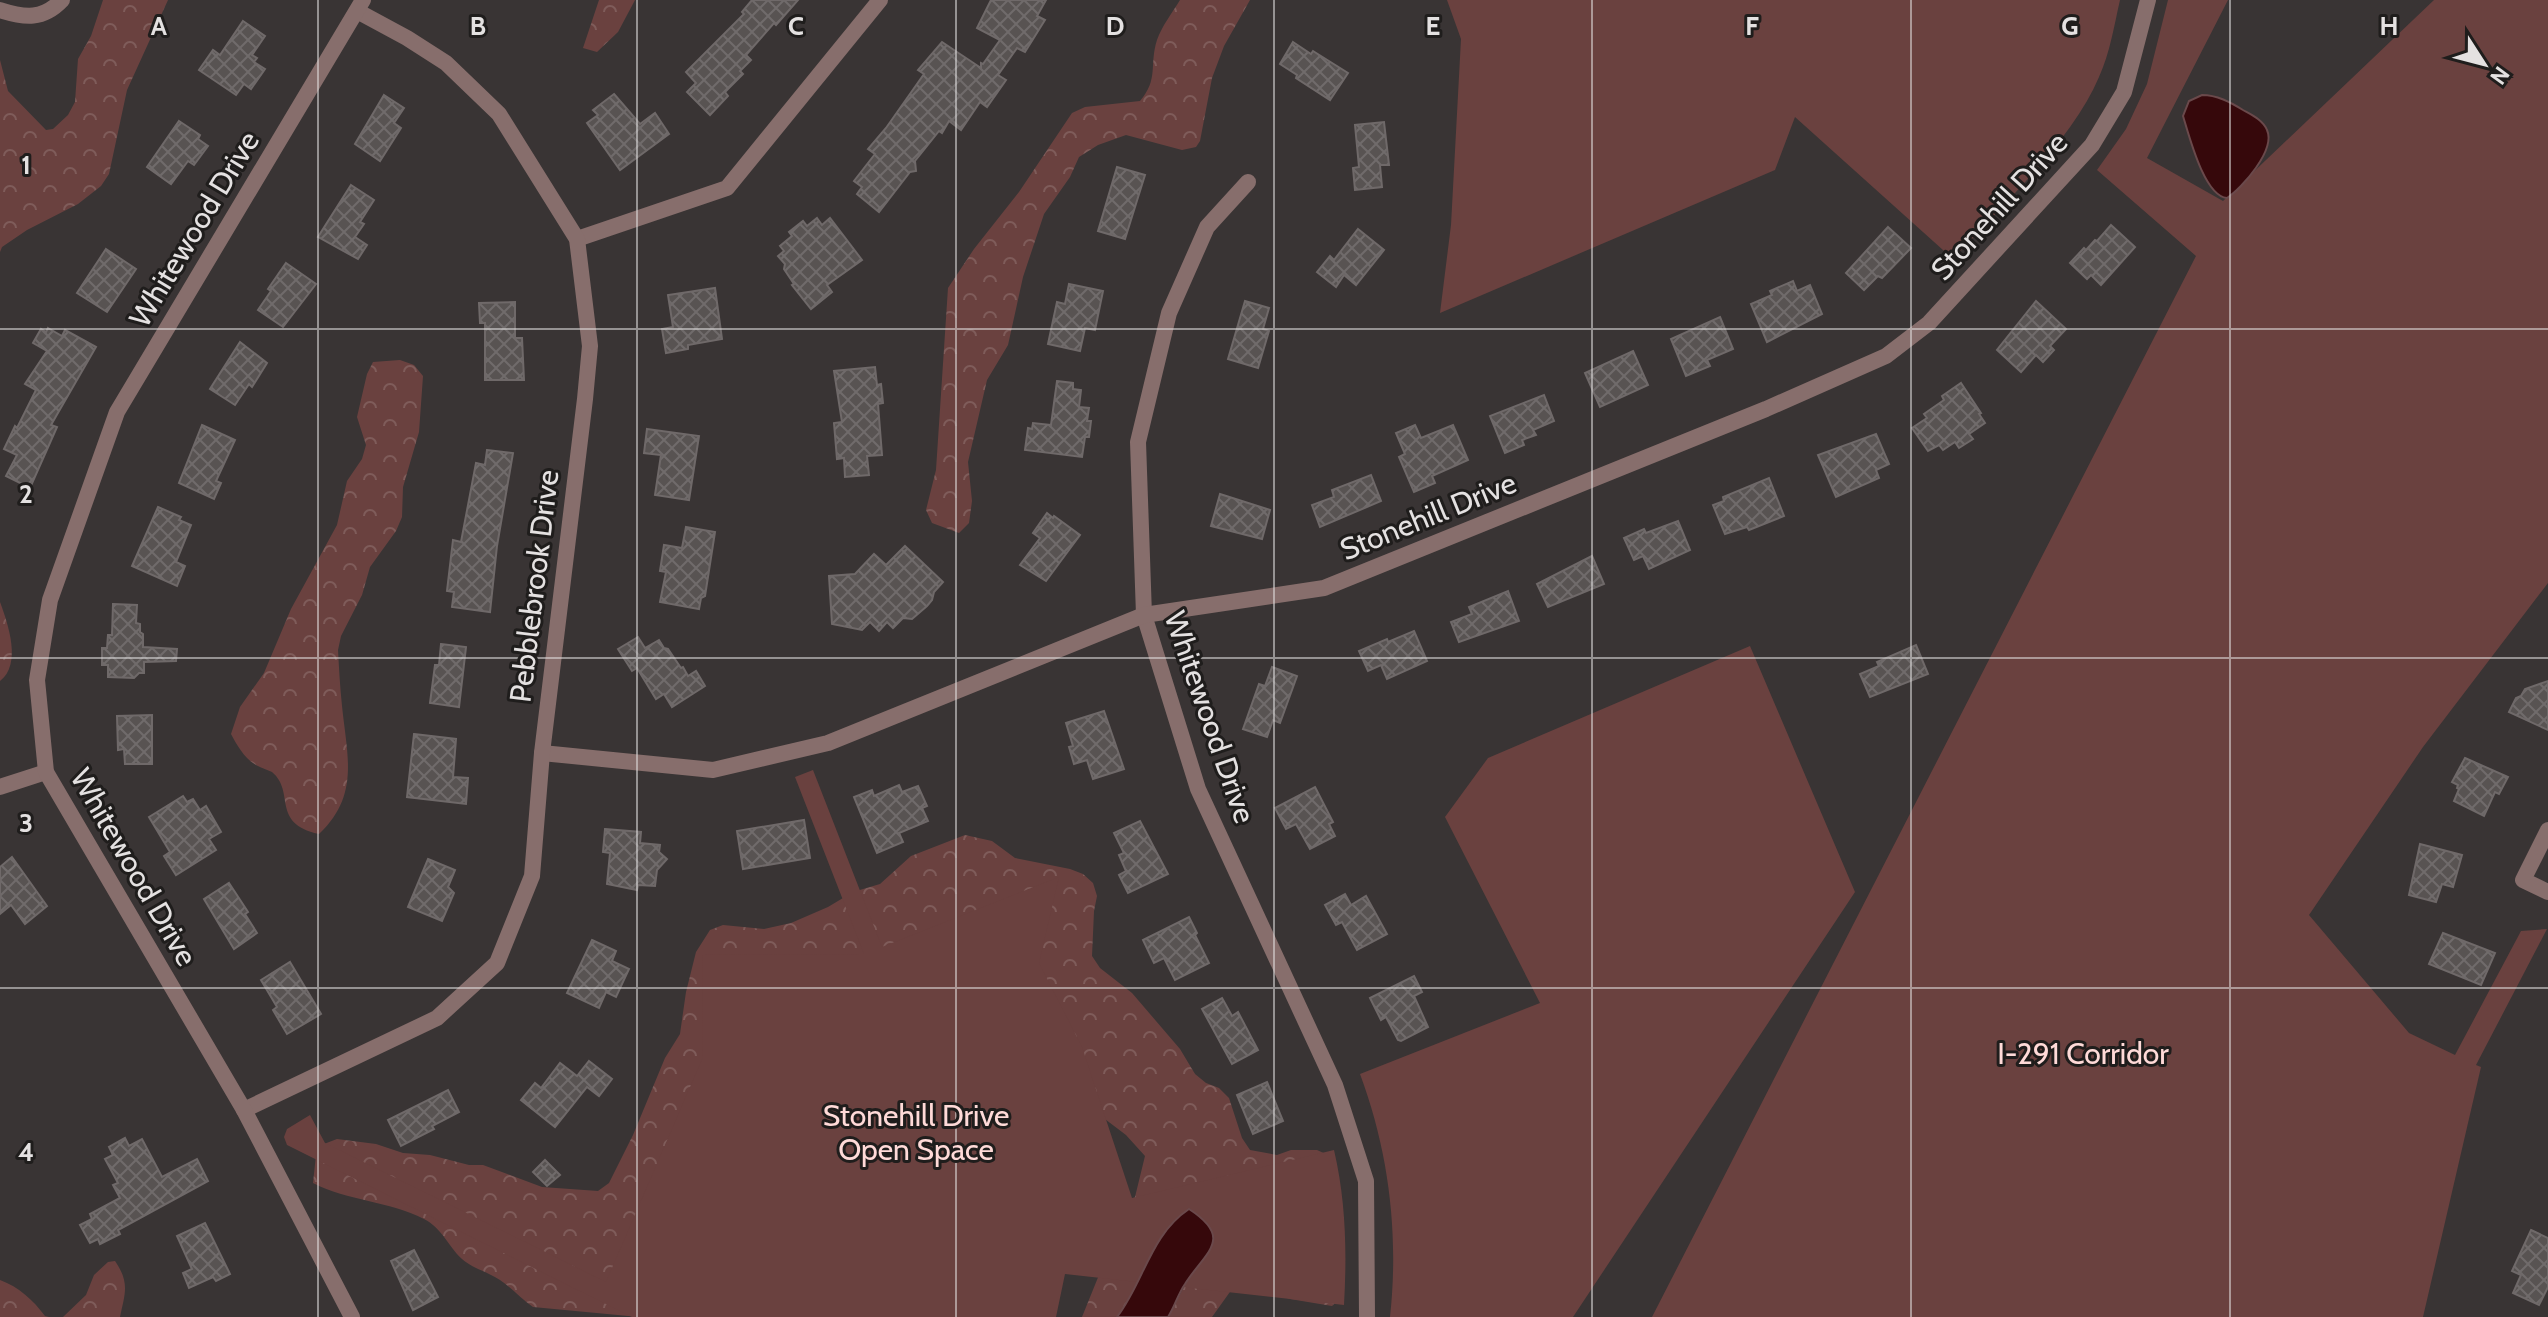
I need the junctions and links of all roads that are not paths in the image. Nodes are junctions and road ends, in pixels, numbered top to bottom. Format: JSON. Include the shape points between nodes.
{"nodes":[{"id":1,"x":62,"y":0,"type":"edge"},
{"id":2,"x":880,"y":0,"type":"edge"},
{"id":3,"x":2148,"y":0,"type":"edge"},
{"id":4,"x":360,"y":6,"type":"edge"},
{"id":5,"x":0,"y":10,"type":"edge"},
{"id":6,"x":1248,"y":182,"type":"dead end"},
{"id":7,"x":577,"y":239,"type":"junction"},
{"id":8,"x":1144,"y":615,"type":"junction"},
{"id":9,"x":542,"y":753,"type":"junction"},
{"id":10,"x":46,"y":772,"type":"junction"},
{"id":11,"x":0,"y":787,"type":"edge"},
{"id":12,"x":2548,"y":830,"type":"edge"},
{"id":13,"x":2548,"y":892,"type":"edge"},
{"id":14,"x":244,"y":1110,"type":"junction"},
{"id":15,"x":352,"y":1317,"type":"edge"},
{"id":16,"x":1367,"y":1317,"type":"edge"}],
"edges":[{"from":1,"to":5,"type":"street","via":[[38,18]]},
{"from":2,"to":7,"type":"street","via":[[727,188]]},
{"from":3,"to":8,"type":"street","name":"Stonehill Drive","via":[[2124,92],[2092,145],[1929,323],[1886,356],[1324,588]]},
{"from":4,"to":7,"type":"street","name":"Pebblebrook Drive","via":[[446,63],[499,114]]},
{"from":4,"to":10,"type":"street","name":"Whitewood Drive","via":[[117,412],[50,600],[37,680]]},
{"from":6,"to":8,"type":"street","name":"Whitewood Drive","via":[[1207,227],[1169,313],[1138,442]]},
{"from":7,"to":9,"type":"street","name":"Pebblebrook Drive","via":[[590,346]]},
{"from":8,"to":9,"type":"street","name":"Stonehill Drive","via":[[828,743],[727,767],[713,770]]},
{"from":8,"to":16,"type":"street","name":"Whitewood Drive","via":[[1198,789],[1335,1085],[1366,1181]]},
{"from":9,"to":14,"type":"street","name":"Pebblebrook Drive","via":[[532,876],[497,963],[437,1018]]},
{"from":10,"to":11,"type":"street"},
{"from":10,"to":14,"type":"street","name":"Whitewood Drive"},
{"from":12,"to":13,"type":"street","via":[[2523,880]]},
{"from":14,"to":15,"type":"street","name":"Whitewood Drive"}]}
